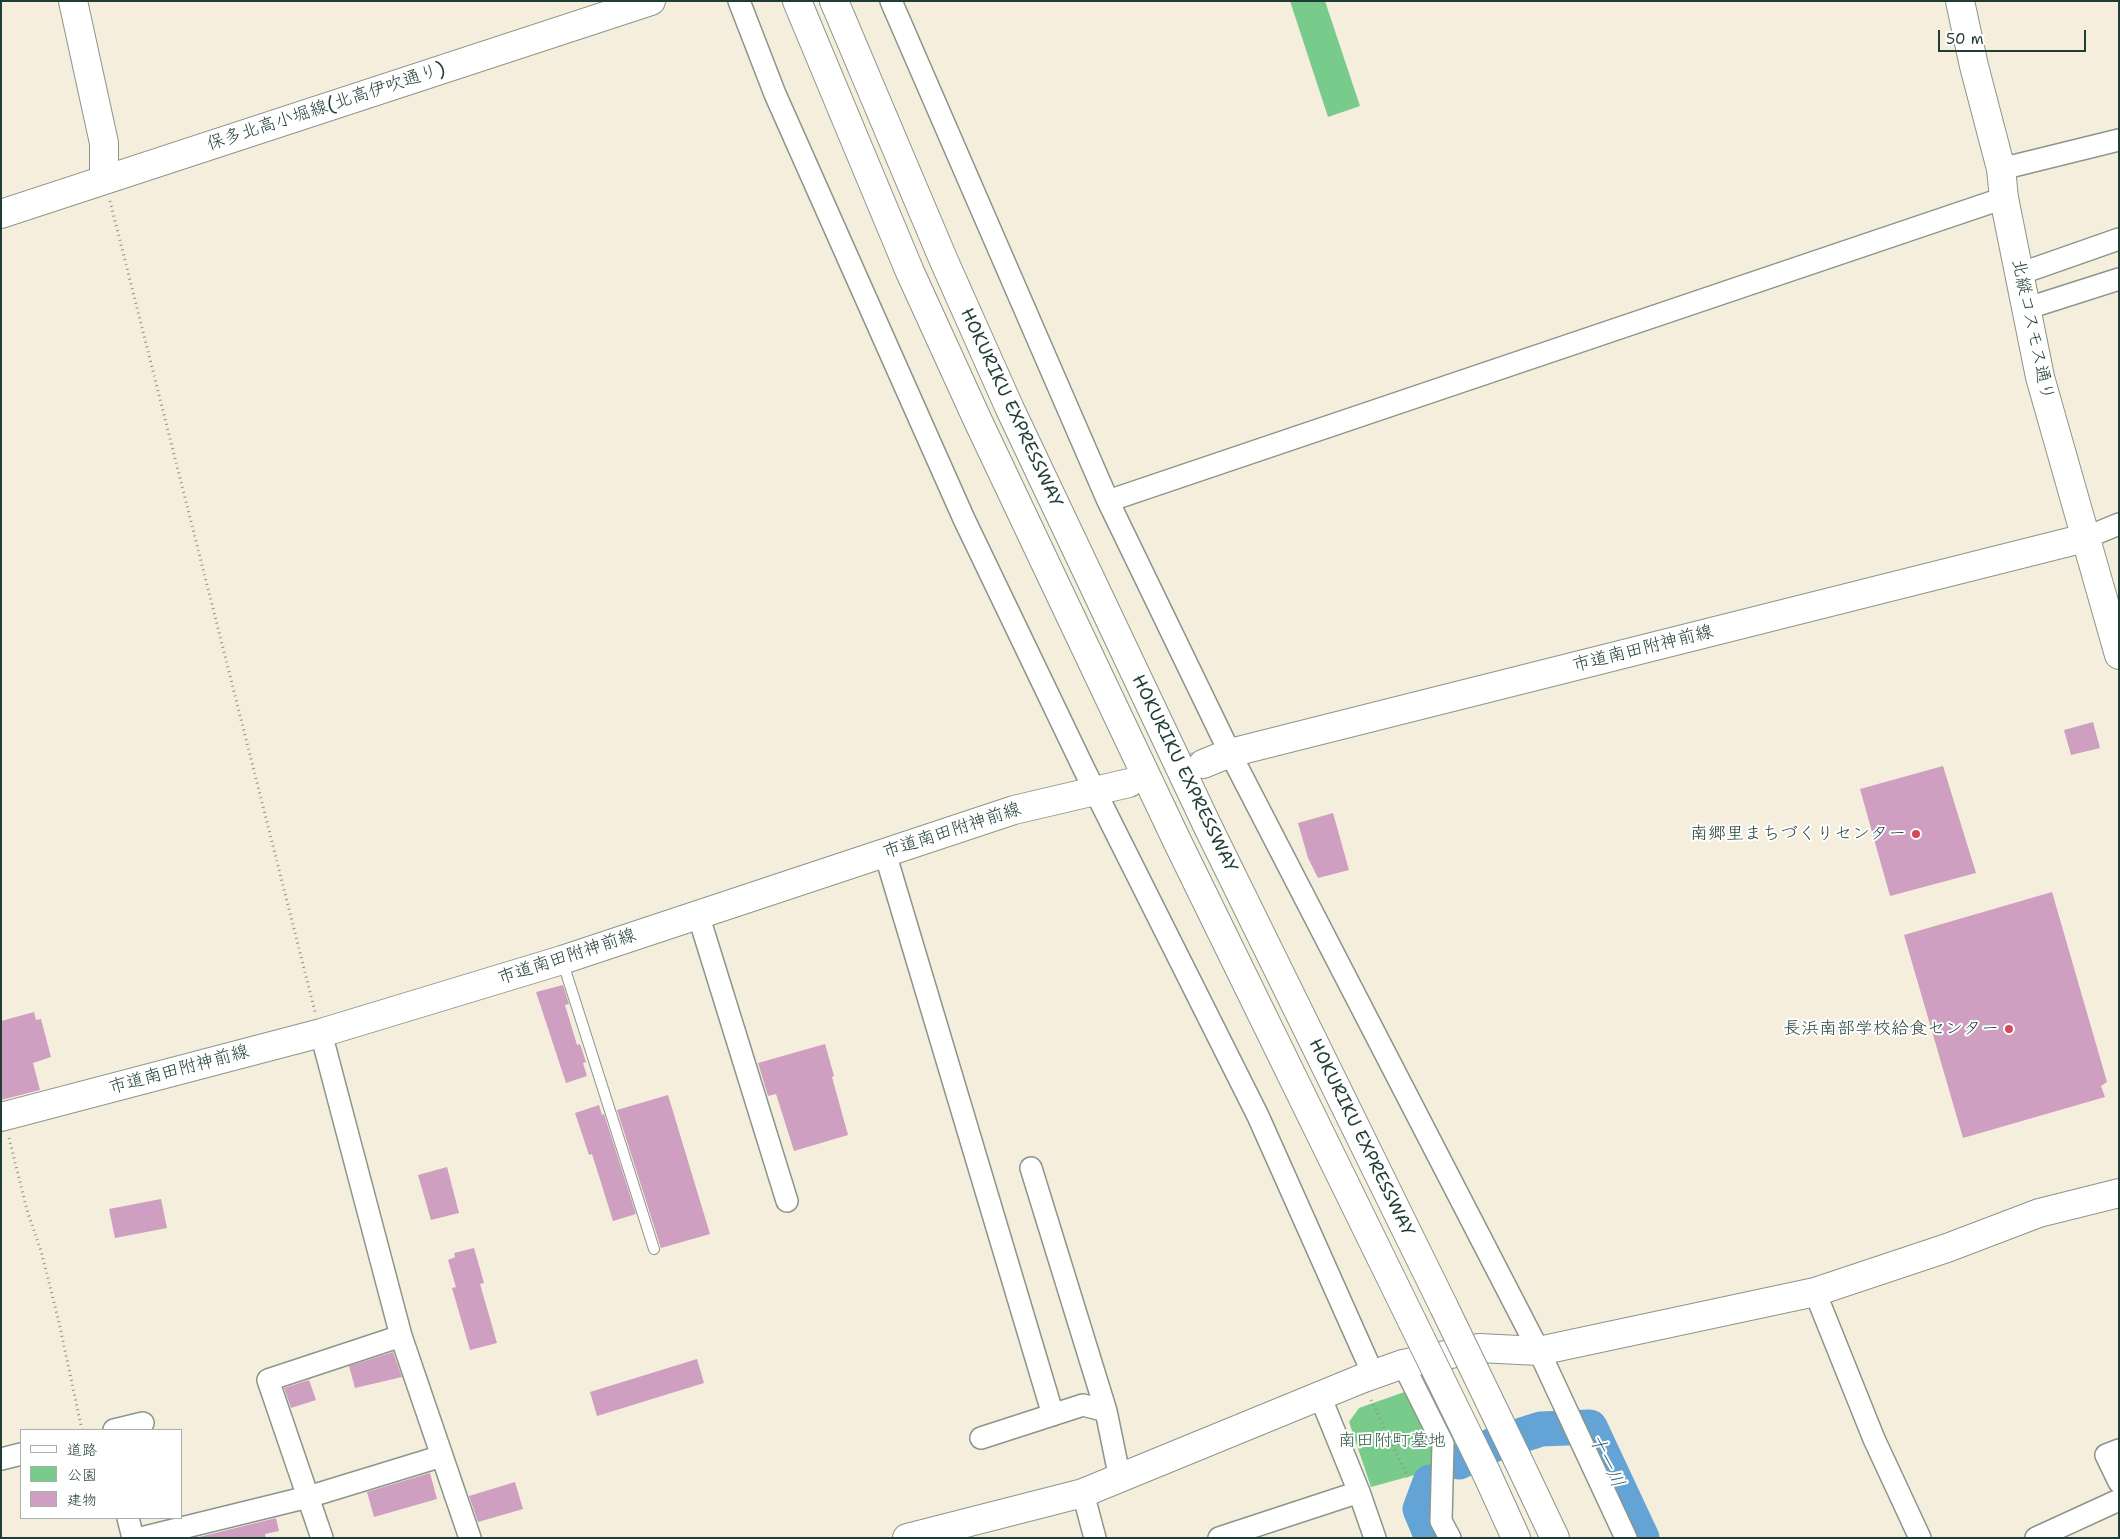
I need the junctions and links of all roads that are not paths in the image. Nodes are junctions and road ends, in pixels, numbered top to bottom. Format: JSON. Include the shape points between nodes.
{"nodes":[{"id":1,"x":73,"y":1,"type":"edge"},
{"id":2,"x":651,"y":1,"type":"edge"},
{"id":3,"x":739,"y":1,"type":"edge"},
{"id":4,"x":891,"y":1,"type":"edge"},
{"id":5,"x":1960,"y":1,"type":"edge"},
{"id":6,"x":836,"y":5,"type":"edge"},
{"id":7,"x":801,"y":11,"type":"edge"},
{"id":8,"x":2119,"y":140,"type":"edge"},
{"id":9,"x":2001,"y":169,"type":"junction"},
{"id":10,"x":104,"y":179,"type":"junction"},
{"id":11,"x":2004,"y":198,"type":"junction"},
{"id":12,"x":1,"y":214,"type":"edge"},
{"id":13,"x":2119,"y":238,"type":"edge"},
{"id":14,"x":2019,"y":274,"type":"junction"},
{"id":15,"x":2119,"y":279,"type":"edge"},
{"id":16,"x":2025,"y":309,"type":"junction"},
{"id":17,"x":1108,"y":501,"type":"junction"},
{"id":18,"x":2119,"y":524,"type":"edge"},
{"id":19,"x":2085,"y":538,"type":"junction"},
{"id":20,"x":2119,"y":655,"type":"edge"},
{"id":21,"x":1230,"y":753,"type":"junction"},
{"id":22,"x":1203,"y":764,"type":"tunnel mouth"},
{"id":23,"x":1129,"y":783,"type":"tunnel mouth"},
{"id":24,"x":1095,"y":791,"type":"junction"},
{"id":25,"x":885,"y":853,"type":"junction"},
{"id":26,"x":698,"y":914,"type":"junction"},
{"id":27,"x":562,"y":960,"type":"junction"},
{"id":28,"x":321,"y":1033,"type":"junction"},
{"id":29,"x":3,"y":1117,"type":"edge"},
{"id":30,"x":1031,"y":1168,"type":"dead end"},
{"id":31,"x":2119,"y":1193,"type":"edge"},
{"id":32,"x":787,"y":1202,"type":"dead end"},
{"id":33,"x":654,"y":1249,"type":"dead end"},
{"id":34,"x":1815,"y":1292,"type":"junction"},
{"id":35,"x":401,"y":1336,"type":"junction"},
{"id":36,"x":1539,"y":1351,"type":"junction"},
{"id":37,"x":1403,"y":1364,"type":"junction"},
{"id":38,"x":1367,"y":1376,"type":"junction"},
{"id":39,"x":1320,"y":1396,"type":"junction"},
{"id":40,"x":1106,"y":1411,"type":"junction"},
{"id":41,"x":1053,"y":1415,"type":"junction"},
{"id":42,"x":143,"y":1423,"type":"dead end"},
{"id":43,"x":118,"y":1429,"type":"edge"},
{"id":44,"x":981,"y":1438,"type":"dead end"},
{"id":45,"x":2119,"y":1450,"type":"edge"},
{"id":46,"x":20,"y":1454,"type":"edge"},
{"id":47,"x":442,"y":1456,"type":"junction"},
{"id":48,"x":1,"y":1459,"type":"edge"},
{"id":49,"x":1120,"y":1479,"type":"junction"},
{"id":50,"x":2119,"y":1482,"type":"edge"},
{"id":51,"x":1359,"y":1492,"type":"junction"},
{"id":52,"x":1083,"y":1493,"type":"junction"},
{"id":53,"x":308,"y":1497,"type":"junction"},
{"id":54,"x":2119,"y":1500,"type":"edge"},
{"id":55,"x":128,"y":1519,"type":"edge"},
{"id":56,"x":132,"y":1538,"type":"edge"},
{"id":57,"x":141,"y":1538,"type":"edge"},
{"id":58,"x":322,"y":1538,"type":"edge"},
{"id":59,"x":470,"y":1538,"type":"edge"},
{"id":60,"x":906,"y":1538,"type":"edge"},
{"id":61,"x":1095,"y":1538,"type":"edge"},
{"id":62,"x":1219,"y":1538,"type":"edge"},
{"id":63,"x":1375,"y":1538,"type":"edge"},
{"id":64,"x":1450,"y":1538,"type":"edge"},
{"id":65,"x":1516,"y":1538,"type":"edge"},
{"id":66,"x":1554,"y":1538,"type":"edge"},
{"id":67,"x":1626,"y":1538,"type":"edge"},
{"id":68,"x":1920,"y":1538,"type":"edge"},
{"id":69,"x":2036,"y":1538,"type":"edge"}],
"edges":[{"from":1,"to":10,"type":"main road","via":[[104,143]]},
{"from":2,"to":10,"type":"main road","name":"保多北高小堀線(北高伊吹通り)"},
{"from":3,"to":24,"type":"street","via":[[779,103],[964,519]]},
{"from":4,"to":17,"type":"street"},
{"from":5,"to":9,"type":"main road","name":"北縦コスモス通り"},
{"from":6,"to":66,"type":"main road","name":"HOKURIKU EXPRESSWAY","bridge":true,"via":[[1014,418],[1208,827]]},
{"from":7,"to":65,"type":"main road","name":"HOKURIKU EXPRESSWAY","bridge":true,"via":[[902,254],[978,421],[1178,843]]},
{"from":8,"to":9,"type":"street"},
{"from":9,"to":11,"type":"main road","name":"北縦コスモス通り"},
{"from":10,"to":12,"type":"main road","name":"保多北高小堀線(北高伊吹通り)"},
{"from":11,"to":14,"type":"main road","name":"北縦コスモス通り"},
{"from":11,"to":17,"type":"street"},
{"from":13,"to":14,"type":"street"},
{"from":14,"to":16,"type":"main road","name":"北縦コスモス通り"},
{"from":15,"to":16,"type":"street"},
{"from":16,"to":19,"type":"main road","name":"北縦コスモス通り","via":[[2040,377]]},
{"from":17,"to":21,"type":"street"},
{"from":18,"to":19,"type":"street"},
{"from":19,"to":20,"type":"main road","name":"北縦コスモス通り"},
{"from":19,"to":21,"type":"main road","name":"市道南田附神前線"},
{"from":21,"to":22,"type":"main road","name":"市道南田附神前線"},
{"from":21,"to":36,"type":"street"},
{"from":23,"to":24,"type":"main road","name":"市道南田附神前線"},
{"from":24,"to":25,"type":"main road","name":"市道南田附神前線","via":[[1014,810]]},
{"from":24,"to":38,"type":"street","via":[[1258,1116]]},
{"from":25,"to":26,"type":"main road","name":"市道南田附神前線"},
{"from":25,"to":41,"type":"street"},
{"from":26,"to":27,"type":"main road","name":"市道南田附神前線"},
{"from":26,"to":32,"type":"street"},
{"from":27,"to":28,"type":"main road","name":"市道南田附神前線"},
{"from":27,"to":33,"type":"lane"},
{"from":28,"to":29,"type":"main road","name":"市道南田附神前線"},
{"from":28,"to":35,"type":"street"},
{"from":30,"to":40,"type":"street"},
{"from":31,"to":34,"type":"main road","via":[[2039,1213]]},
{"from":34,"to":36,"type":"main road"},
{"from":34,"to":68,"type":"street","via":[[1874,1440]]},
{"from":35,"to":47,"type":"street"},
{"from":35,"to":53,"type":"street","via":[[268,1380]]},
{"from":36,"to":37,"type":"main road","via":[[1479,1348]]},
{"from":36,"to":67,"type":"street"},
{"from":37,"to":38,"type":"main road"},
{"from":37,"to":64,"type":"street","via":[[1443,1444],[1441,1521]]},
{"from":38,"to":39,"type":"main road"},
{"from":39,"to":49,"type":"main road"},
{"from":39,"to":51,"type":"street"},
{"from":40,"to":41,"type":"street","via":[[1084,1405]]},
{"from":40,"to":49,"type":"street"},
{"from":41,"to":44,"type":"street"},
{"from":42,"to":43,"type":"street"},
{"from":45,"to":50,"type":"street","via":[[2106,1455]]},
{"from":46,"to":48,"type":"street"},
{"from":47,"to":53,"type":"street"},
{"from":47,"to":59,"type":"street"},
{"from":49,"to":52,"type":"main road"},
{"from":51,"to":62,"type":"street"},
{"from":51,"to":63,"type":"street"},
{"from":52,"to":60,"type":"main road"},
{"from":52,"to":61,"type":"street"},
{"from":53,"to":57,"type":"street"},
{"from":53,"to":58,"type":"street"},
{"from":54,"to":69,"type":"street"},
{"from":55,"to":56,"type":"street"}]}
